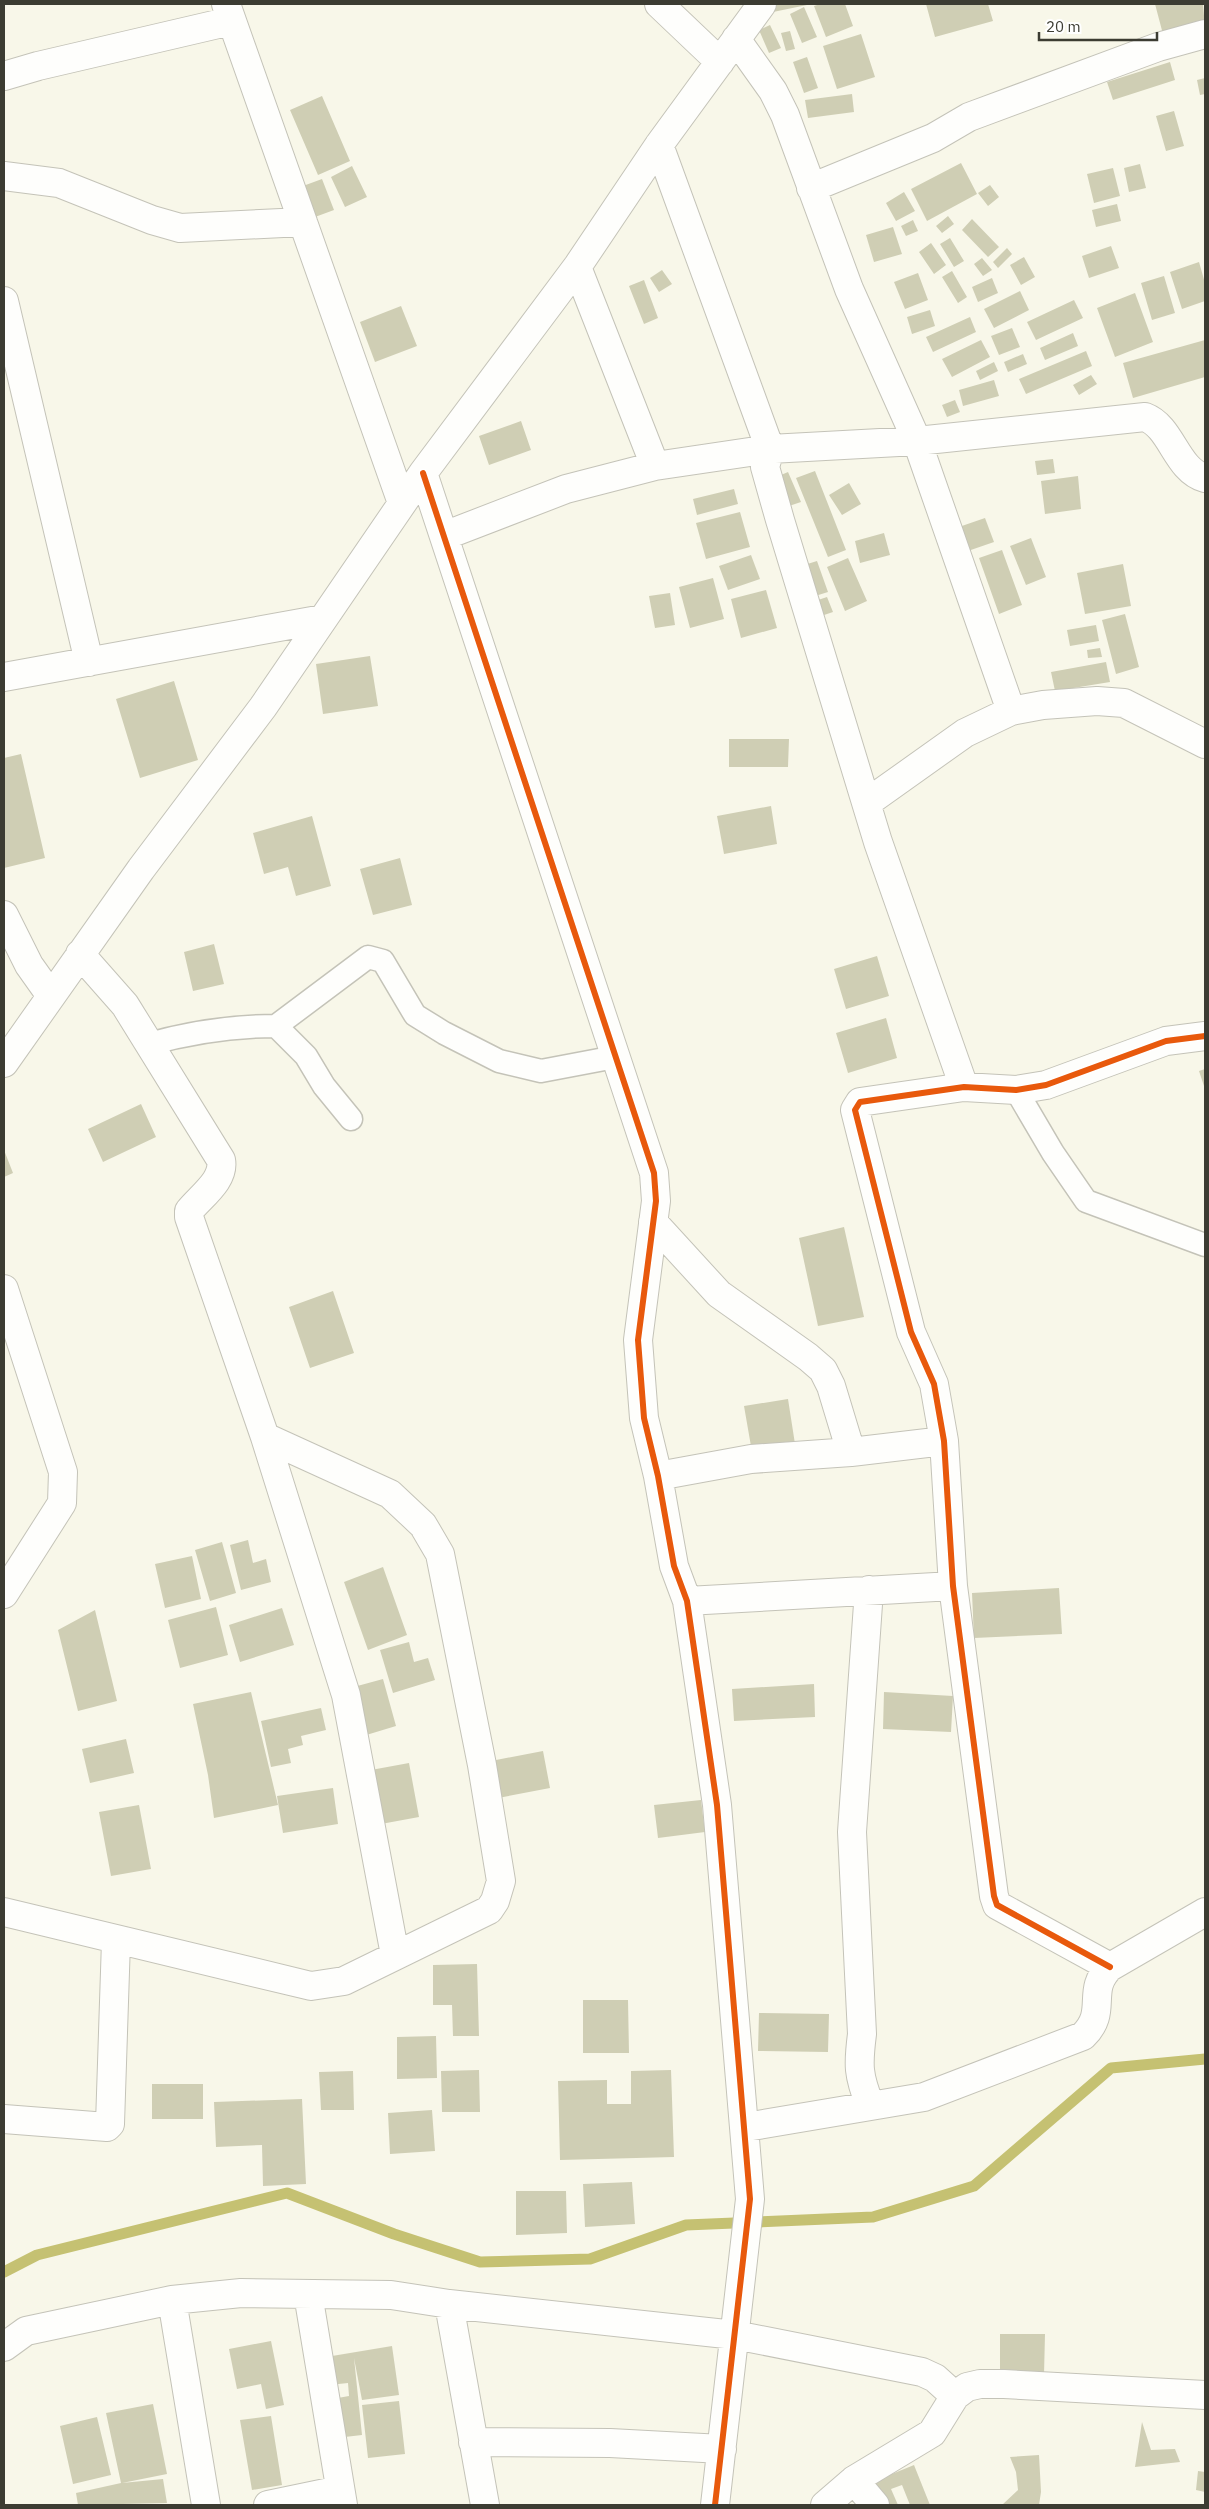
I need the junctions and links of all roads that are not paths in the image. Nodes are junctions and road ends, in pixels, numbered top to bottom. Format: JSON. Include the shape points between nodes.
{"nodes":[{"id":1,"x":659,"y":4,"type":"edge"},
{"id":2,"x":762,"y":4,"type":"edge"},
{"id":3,"x":228,"y":13,"type":"edge"},
{"id":4,"x":1205,"y":34,"type":"edge"},
{"id":5,"x":736,"y":39,"type":"junction"},
{"id":6,"x":720,"y":62,"type":"junction"},
{"id":7,"x":4,"y":76,"type":"edge"},
{"id":8,"x":659,"y":145,"type":"junction"},
{"id":9,"x":4,"y":176,"type":"edge"},
{"id":10,"x":812,"y":188,"type":"junction"},
{"id":11,"x":303,"y":222,"type":"junction"},
{"id":12,"x":577,"y":267,"type":"junction"},
{"id":13,"x":4,"y":301,"type":"edge"},
{"id":14,"x":917,"y":441,"type":"junction"},
{"id":15,"x":770,"y":450,"type":"junction"},
{"id":16,"x":655,"y":466,"type":"junction"},
{"id":17,"x":423,"y":473,"type":"junction"},
{"id":18,"x":1205,"y":478,"type":"edge"},
{"id":19,"x":402,"y":503,"type":"junction"},
{"id":20,"x":444,"y":536,"type":"junction"},
{"id":21,"x":323,"y":619,"type":"junction"},
{"id":22,"x":90,"y":662,"type":"junction"},
{"id":23,"x":4,"y":677,"type":"edge"},
{"id":24,"x":1011,"y":711,"type":"junction"},
{"id":25,"x":1205,"y":744,"type":"edge"},
{"id":26,"x":868,"y":802,"type":"junction"},
{"id":27,"x":4,"y":915,"type":"edge"},
{"id":28,"x":80,"y":954,"type":"junction"},
{"id":29,"x":50,"y":996,"type":"junction"},
{"id":30,"x":276,"y":1026,"type":"junction"},
{"id":31,"x":1205,"y":1036,"type":"edge"},
{"id":32,"x":150,"y":1044,"type":"junction"},
{"id":33,"x":616,"y":1057,"type":"junction"},
{"id":34,"x":4,"y":1063,"type":"edge"},
{"id":35,"x":964,"y":1087,"type":"junction"},
{"id":36,"x":1016,"y":1090,"type":"junction"},
{"id":37,"x":351,"y":1119,"type":"dead end"},
{"id":38,"x":653,"y":1222,"type":"junction"},
{"id":39,"x":1205,"y":1245,"type":"edge"},
{"id":40,"x":4,"y":1288,"type":"edge"},
{"id":41,"x":265,"y":1437,"type":"junction"},
{"id":42,"x":944,"y":1441,"type":"junction"},
{"id":43,"x":851,"y":1452,"type":"junction"},
{"id":44,"x":658,"y":1476,"type":"junction"},
{"id":45,"x":953,"y":1586,"type":"junction"},
{"id":46,"x":869,"y":1590,"type":"junction"},
{"id":47,"x":4,"y":1594,"type":"edge"},
{"id":48,"x":687,"y":1601,"type":"junction"},
{"id":49,"x":4,"y":1912,"type":"edge"},
{"id":50,"x":1205,"y":1912,"type":"edge"},
{"id":51,"x":116,"y":1940,"type":"junction"},
{"id":52,"x":395,"y":1955,"type":"junction"},
{"id":53,"x":1110,"y":1967,"type":"junction"},
{"id":54,"x":870,"y":2105,"type":"junction"},
{"id":55,"x":4,"y":2119,"type":"edge"},
{"id":56,"x":746,"y":2127,"type":"junction"},
{"id":57,"x":308,"y":2294,"type":"junction"},
{"id":58,"x":172,"y":2300,"type":"junction"},
{"id":59,"x":450,"y":2304,"type":"junction"},
{"id":60,"x":735,"y":2335,"type":"junction"},
{"id":61,"x":4,"y":2347,"type":"edge"},
{"id":62,"x":1205,"y":2394,"type":"edge"},
{"id":63,"x":955,"y":2396,"type":"junction"},
{"id":64,"x":473,"y":2442,"type":"junction"},
{"id":65,"x":722,"y":2450,"type":"junction"},
{"id":66,"x":854,"y":2480,"type":"junction"},
{"id":67,"x":341,"y":2498,"type":"edge"},
{"id":68,"x":206,"y":2505,"type":"edge"},
{"id":69,"x":268,"y":2505,"type":"edge"},
{"id":70,"x":485,"y":2505,"type":"edge"},
{"id":71,"x":716,"y":2505,"type":"edge"},
{"id":72,"x":825,"y":2505,"type":"edge"},
{"id":73,"x":875,"y":2505,"type":"edge"}],
"edges":[{"from":1,"to":6,"type":"street"},
{"from":2,"to":5,"type":"street"},
{"from":3,"to":7,"type":"street"},
{"from":3,"to":11,"type":"street"},
{"from":4,"to":10,"type":"street","via":[[1158,47],[977,113],[933,138]]},
{"from":5,"to":6,"type":"street"},
{"from":5,"to":10,"type":"street","via":[[786,115]]},
{"from":6,"to":8,"type":"street"},
{"from":8,"to":12,"type":"street"},
{"from":8,"to":15,"type":"street"},
{"from":9,"to":11,"type":"street","via":[[59,183],[180,228]]},
{"from":10,"to":14,"type":"street","via":[[849,289]]},
{"from":11,"to":19,"type":"street"},
{"from":12,"to":16,"type":"street"},
{"from":12,"to":17,"type":"street"},
{"from":13,"to":22,"type":"street"},
{"from":14,"to":15,"type":"street"},
{"from":14,"to":18,"type":"street","via":[[1145,417],[1157,425],[1187,465]]},
{"from":14,"to":24,"type":"street"},
{"from":15,"to":16,"type":"street"},
{"from":15,"to":26,"type":"street","via":[[765,468]]},
{"from":16,"to":20,"type":"street","via":[[566,489]]},
{"from":17,"to":19,"type":"street"},
{"from":17,"to":20,"type":"street"},
{"from":19,"to":21,"type":"street"},
{"from":20,"to":33,"type":"street"},
{"from":21,"to":22,"type":"street"},
{"from":21,"to":28,"type":"street","via":[[263,707]]},
{"from":22,"to":23,"type":"street"},
{"from":24,"to":25,"type":"street","via":[[1043,705],[1124,703]]},
{"from":24,"to":26,"type":"street","via":[[964,733]]},
{"from":26,"to":35,"type":"street","via":[[878,842]]},
{"from":27,"to":29,"type":"street","via":[[25,958]]},
{"from":28,"to":29,"type":"street"},
{"from":28,"to":32,"type":"street","via":[[125,1004]]},
{"from":29,"to":34,"type":"street"},
{"from":30,"to":32,"type":"lane","via":[[182,1034]]},
{"from":30,"to":33,"type":"lane","via":[[368,957],[382,961],[415,1015],[444,1034],[499,1061],[541,1071]]},
{"from":30,"to":37,"type":"lane","via":[[306,1056],[324,1086]]},
{"from":31,"to":36,"type":"street","via":[[1166,1041],[1046,1085]]},
{"from":32,"to":41,"type":"street","via":[[221,1160],[219,1177],[189,1211],[189,1217]]},
{"from":33,"to":38,"type":"street","via":[[654,1173],[656,1201]]},
{"from":35,"to":36,"type":"street"},
{"from":35,"to":42,"type":"street","via":[[860,1102],[855,1110],[911,1332],[934,1384]]},
{"from":36,"to":39,"type":"lane","via":[[1086,1201]]},
{"from":38,"to":43,"type":"street","via":[[719,1294],[823,1370]]},
{"from":38,"to":44,"type":"street","via":[[638,1340],[644,1418]]},
{"from":40,"to":47,"type":"street","via":[[63,1472],[62,1503]]},
{"from":41,"to":52,"type":"street","via":[[346,1695]]},
{"from":41,"to":52,"type":"street","via":[[390,1494],[423,1525],[440,1554],[482,1765],[501,1881],[489,1910]]},
{"from":42,"to":43,"type":"street"},
{"from":42,"to":45,"type":"street"},
{"from":43,"to":44,"type":"street","via":[[751,1459]]},
{"from":44,"to":48,"type":"street","via":[[674,1566]]},
{"from":45,"to":46,"type":"street"},
{"from":45,"to":53,"type":"street","via":[[997,1905]]},
{"from":46,"to":48,"type":"street"},
{"from":46,"to":54,"type":"street","via":[[852,1832],[862,2034],[858,2066]]},
{"from":48,"to":56,"type":"street","via":[[717,1805]]},
{"from":49,"to":51,"type":"street"},
{"from":50,"to":53,"type":"street"},
{"from":51,"to":52,"type":"street","via":[[311,1986],[344,1981]]},
{"from":51,"to":55,"type":"street","via":[[110,2124],[107,2127]]},
{"from":53,"to":54,"type":"street","via":[[1099,1977],[1096,2018],[1083,2036],[924,2097]]},
{"from":54,"to":56,"type":"street"},
{"from":56,"to":60,"type":"street","via":[[750,2200]]},
{"from":57,"to":58,"type":"street","via":[[241,2293]]},
{"from":57,"to":59,"type":"street","via":[[391,2295]]},
{"from":57,"to":67,"type":"street"},
{"from":58,"to":61,"type":"street","via":[[26,2331]]},
{"from":58,"to":68,"type":"street"},
{"from":59,"to":60,"type":"street"},
{"from":59,"to":64,"type":"street"},
{"from":60,"to":63,"type":"street","via":[[922,2372],[935,2378]]},
{"from":60,"to":65,"type":"street"},
{"from":62,"to":63,"type":"street","via":[[980,2384],[967,2387]]},
{"from":63,"to":66,"type":"street","via":[[932,2433]]},
{"from":64,"to":65,"type":"street","via":[[610,2443]]},
{"from":64,"to":70,"type":"street"},
{"from":65,"to":71,"type":"street"},
{"from":66,"to":72,"type":"street"},
{"from":66,"to":73,"type":"street"},
{"from":67,"to":69,"type":"street"}]}
